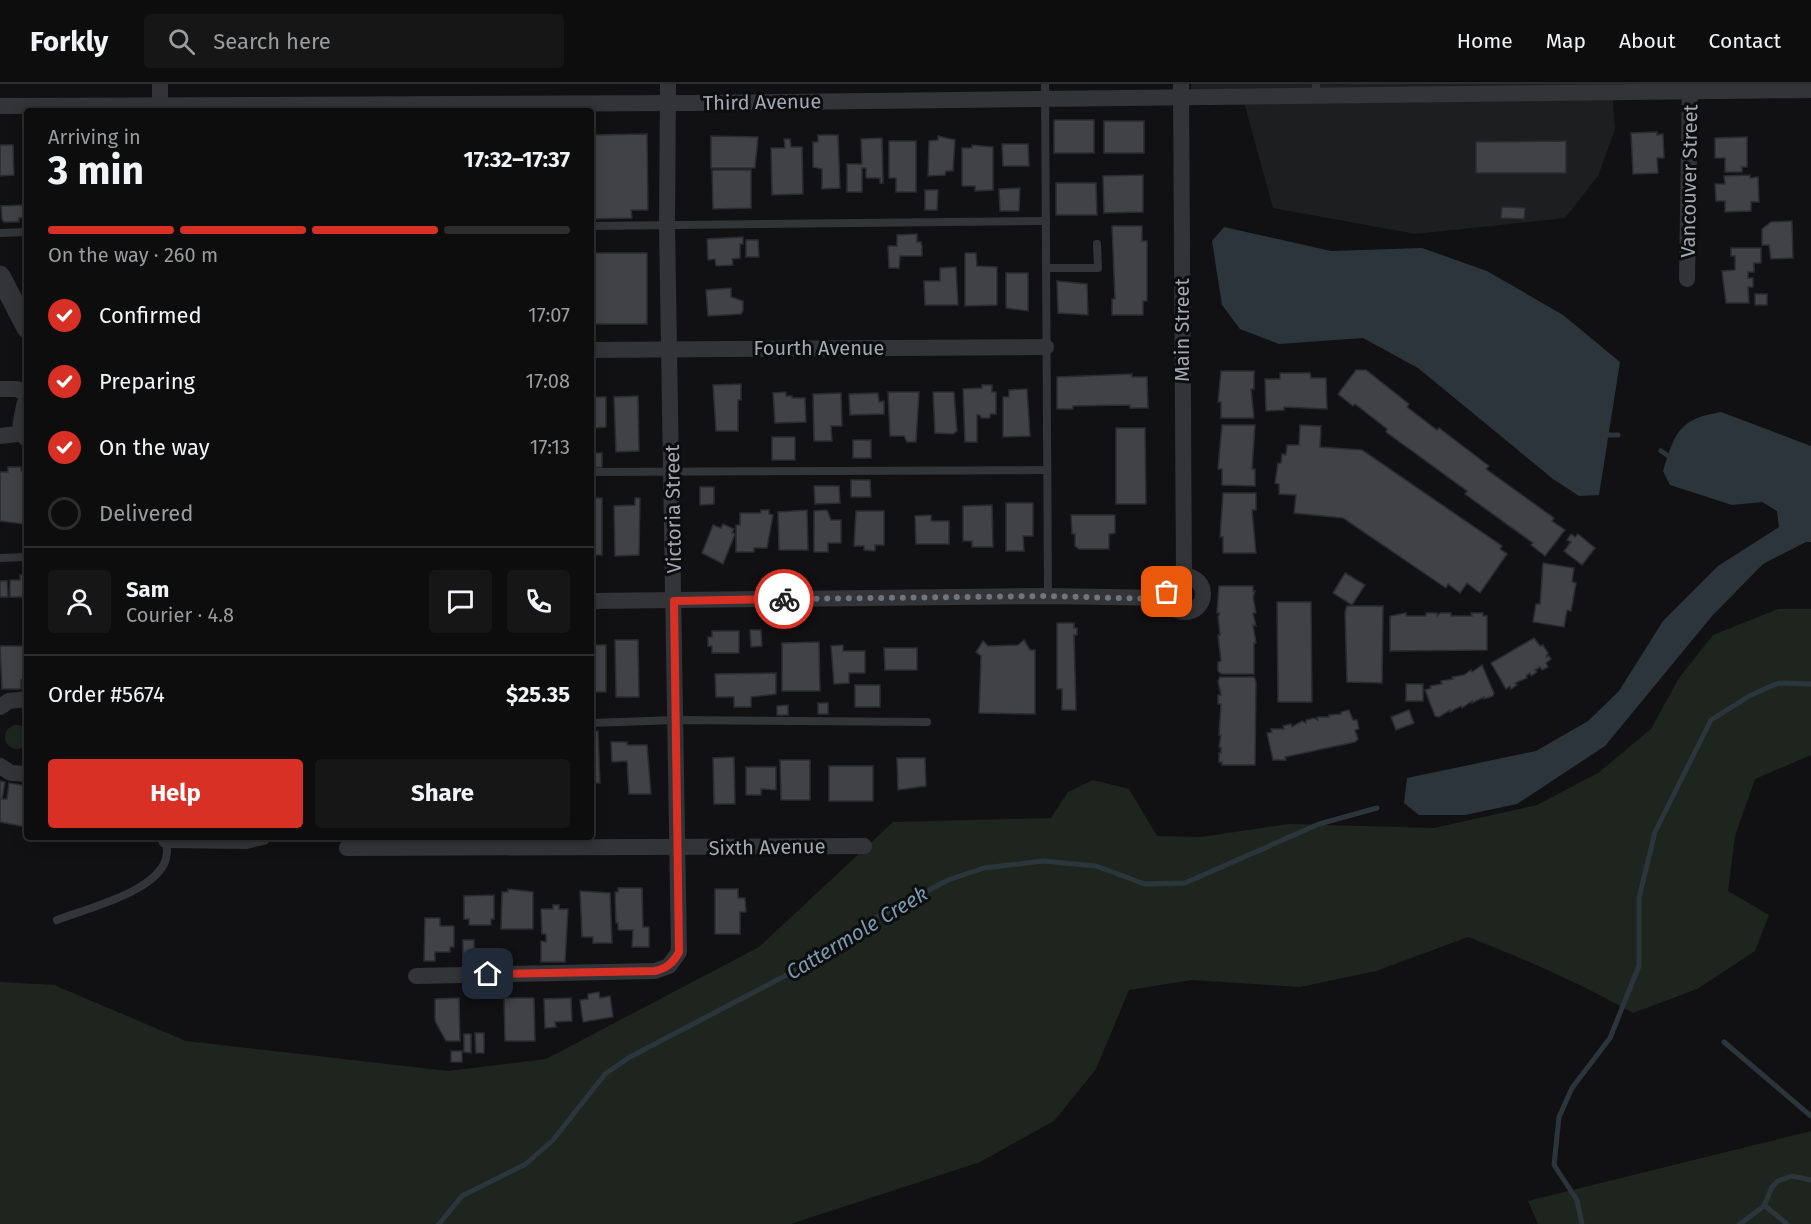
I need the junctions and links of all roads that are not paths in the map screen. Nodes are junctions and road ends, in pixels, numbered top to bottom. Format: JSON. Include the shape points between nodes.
{"nodes":[{"id":1,"x":160,"y":84,"type":"edge"},
{"id":2,"x":668,"y":84,"type":"edge"},
{"id":3,"x":1690,"y":88,"type":"edge"},
{"id":4,"x":1316,"y":90,"type":"edge"},
{"id":5,"x":1811,"y":90,"type":"edge"},
{"id":6,"x":1045,"y":91,"type":"edge"},
{"id":7,"x":1181,"y":91,"type":"edge"},
{"id":8,"x":668,"y":103,"type":"junction"},
{"id":9,"x":0,"y":106,"type":"edge"},
{"id":10,"x":107,"y":108,"type":"edge"},
{"id":11,"x":160,"y":108,"type":"edge"},
{"id":12,"x":245,"y":108,"type":"edge"},
{"id":13,"x":1046,"y":221,"type":"junction"},
{"id":14,"x":594,"y":226,"type":"edge"},
{"id":15,"x":668,"y":226,"type":"junction"},
{"id":16,"x":24,"y":232,"type":"edge"},
{"id":17,"x":0,"y":233,"type":"edge"},
{"id":18,"x":1097,"y":244,"type":"dead end"},
{"id":19,"x":1046,"y":268,"type":"junction"},
{"id":20,"x":0,"y":276,"type":"edge"},
{"id":21,"x":1687,"y":279,"type":"dead end"},
{"id":22,"x":24,"y":322,"type":"edge"},
{"id":23,"x":1046,"y":347,"type":"junction"},
{"id":24,"x":671,"y":349,"type":"junction"},
{"id":25,"x":594,"y":350,"type":"edge"},
{"id":26,"x":0,"y":389,"type":"edge"},
{"id":27,"x":24,"y":392,"type":"edge"},
{"id":28,"x":24,"y":434,"type":"edge"},
{"id":29,"x":0,"y":436,"type":"edge"},
{"id":30,"x":1047,"y":470,"type":"junction"},
{"id":31,"x":674,"y":471,"type":"junction"},
{"id":32,"x":594,"y":472,"type":"edge"},
{"id":33,"x":24,"y":557,"type":"edge"},
{"id":34,"x":0,"y":558,"type":"edge"},
{"id":35,"x":1184,"y":577,"type":"junction"},
{"id":36,"x":1048,"y":596,"type":"junction"},
{"id":37,"x":1168,"y":598,"type":"junction"},
{"id":38,"x":594,"y":601,"type":"edge"},
{"id":39,"x":674,"y":601,"type":"junction"},
{"id":40,"x":24,"y":699,"type":"edge"},
{"id":41,"x":0,"y":707,"type":"edge"},
{"id":42,"x":676,"y":720,"type":"junction"},
{"id":43,"x":927,"y":722,"type":"dead end"},
{"id":44,"x":594,"y":723,"type":"edge"},
{"id":45,"x":0,"y":766,"type":"edge"},
{"id":46,"x":24,"y":774,"type":"edge"},
{"id":47,"x":165,"y":840,"type":"edge"},
{"id":48,"x":206,"y":840,"type":"edge"},
{"id":49,"x":250,"y":840,"type":"edge"},
{"id":50,"x":864,"y":846,"type":"dead end"},
{"id":51,"x":347,"y":848,"type":"dead end"},
{"id":52,"x":677,"y":849,"type":"junction"},
{"id":53,"x":57,"y":921,"type":"dead end"},
{"id":54,"x":416,"y":976,"type":"dead end"}],
"edges":[{"from":1,"to":11,"type":"street"},
{"from":2,"to":8,"type":"street","name":"Victoria Street"},
{"from":3,"to":4,"type":"street","name":"Third Avenue"},
{"from":3,"to":5,"type":"street","name":"Third Avenue"},
{"from":3,"to":21,"type":"street","name":"Vancouver Street"},
{"from":4,"to":7,"type":"street","name":"Third Avenue"},
{"from":6,"to":7,"type":"street","name":"Third Avenue"},
{"from":6,"to":8,"type":"street","name":"Third Avenue"},
{"from":6,"to":13,"type":"lane"},
{"from":7,"to":35,"type":"street","name":"Main Street"},
{"from":8,"to":12,"type":"street","name":"Third Avenue"},
{"from":8,"to":15,"type":"street","name":"Victoria Street"},
{"from":9,"to":10,"type":"street","name":"Third Avenue"},
{"from":13,"to":15,"type":"lane"},
{"from":13,"to":19,"type":"lane"},
{"from":14,"to":15,"type":"lane"},
{"from":15,"to":24,"type":"street","name":"Victoria Street"},
{"from":16,"to":17,"type":"lane"},
{"from":18,"to":19,"type":"lane","via":[[1098,268]]},
{"from":19,"to":23,"type":"lane"},
{"from":20,"to":22,"type":"street"},
{"from":23,"to":24,"type":"street","name":"Fourth Avenue"},
{"from":23,"to":30,"type":"lane"},
{"from":24,"to":25,"type":"street","name":"Fourth Avenue"},
{"from":24,"to":31,"type":"street","name":"Victoria Street"},
{"from":26,"to":27,"type":"street"},
{"from":28,"to":29,"type":"street"},
{"from":30,"to":31,"type":"lane"},
{"from":30,"to":36,"type":"lane"},
{"from":31,"to":32,"type":"lane"},
{"from":31,"to":39,"type":"street","name":"Victoria Street"},
{"from":33,"to":34,"type":"lane"},
{"from":35,"to":37,"type":"street","via":[[1169,586]]},
{"from":35,"to":37,"type":"street","via":[[1200,584],[1203,595],[1199,606],[1184,612],[1173,608]]},
{"from":36,"to":37,"type":"street"},
{"from":36,"to":39,"type":"street"},
{"from":38,"to":39,"type":"street"},
{"from":39,"to":42,"type":"street","name":"Victoria Street"},
{"from":40,"to":41,"type":"street"},
{"from":42,"to":43,"type":"lane"},
{"from":42,"to":44,"type":"lane"},
{"from":42,"to":52,"type":"street","name":"Victoria Street"},
{"from":45,"to":46,"type":"street","via":[[11,773]]},
{"from":47,"to":53,"type":"lane","via":[[167,856],[158,873],[136,889]]},
{"from":48,"to":49,"type":"street"},
{"from":50,"to":52,"type":"street","name":"Sixth Avenue"},
{"from":51,"to":52,"type":"street","name":"Sixth Avenue"},
{"from":52,"to":54,"type":"street","name":"Victoria Street","via":[[679,952],[669,966],[655,971]]}]}
